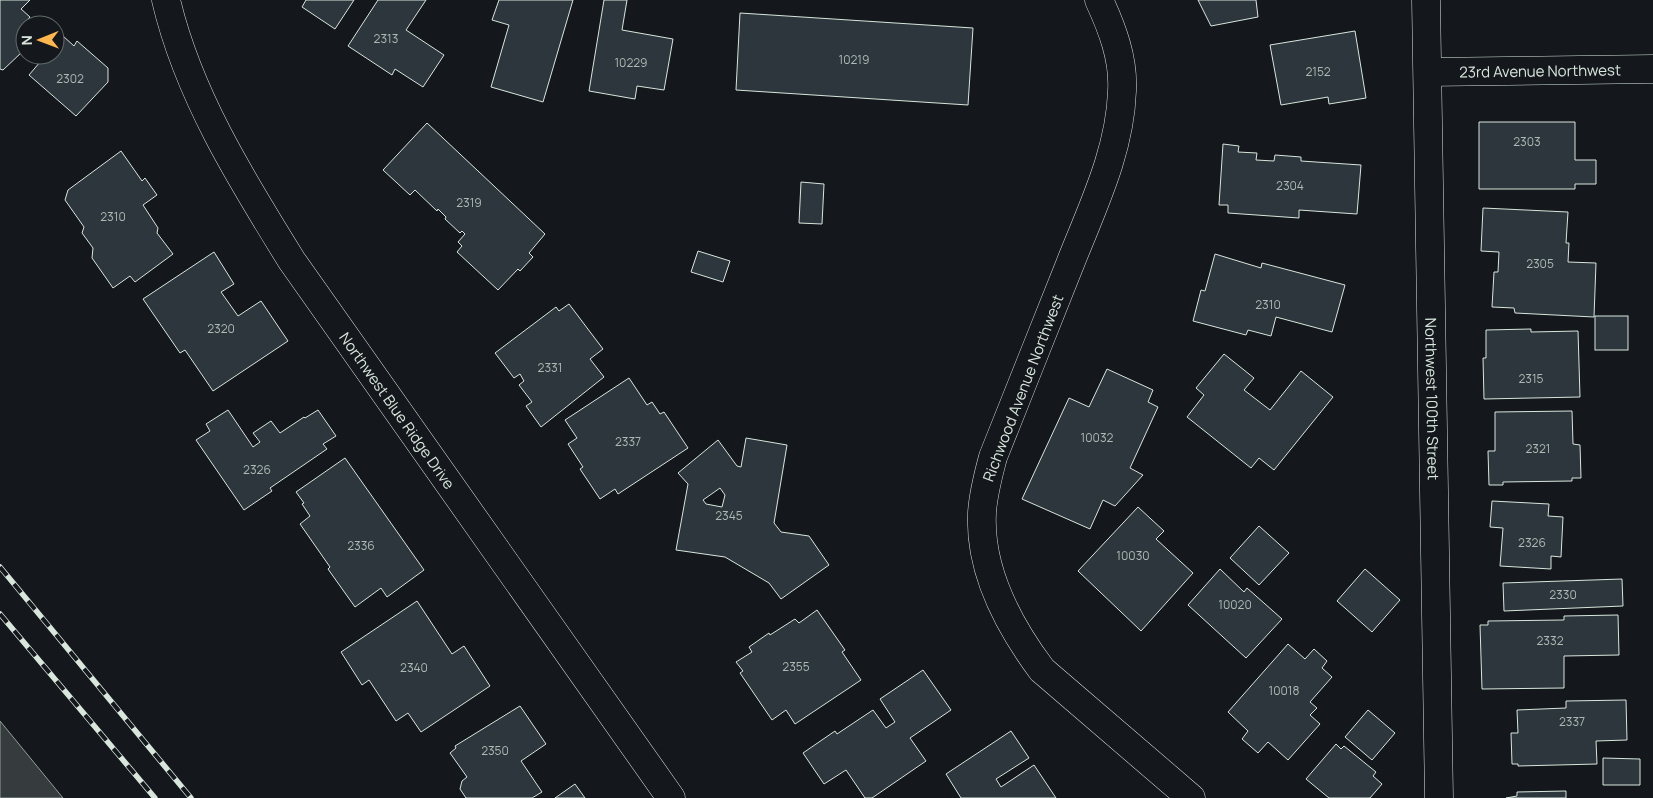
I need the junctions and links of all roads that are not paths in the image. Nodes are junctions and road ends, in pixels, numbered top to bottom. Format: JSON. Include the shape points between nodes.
{"nodes":[{"id":1,"x":166,"y":0,"type":"edge"},
{"id":2,"x":1099,"y":0,"type":"edge"},
{"id":3,"x":1426,"y":0,"type":"edge"},
{"id":4,"x":1653,"y":69,"type":"edge"},
{"id":5,"x":1428,"y":72,"type":"junction"},
{"id":6,"x":671,"y":798,"type":"edge"},
{"id":7,"x":1191,"y":798,"type":"edge"},
{"id":8,"x":1439,"y":798,"type":"edge"}],
"edges":[{"from":1,"to":6,"type":"street","name":"Northwest Blue Ridge Drive","via":[[190,76],[238,172],[288,253]]},
{"from":2,"to":7,"type":"street","name":"Richwood Avenue Northwest","via":[[1119,56],[1122,89],[1119,124],[1095,200],[993,457],[985,487],[983,541],[1001,602],[1042,670]]},
{"from":3,"to":5,"type":"street","name":"Northwest 100th Street"},
{"from":4,"to":5,"type":"street","name":"23rd Avenue Northwest"},
{"from":5,"to":8,"type":"street","name":"Northwest 100th Street"}]}
